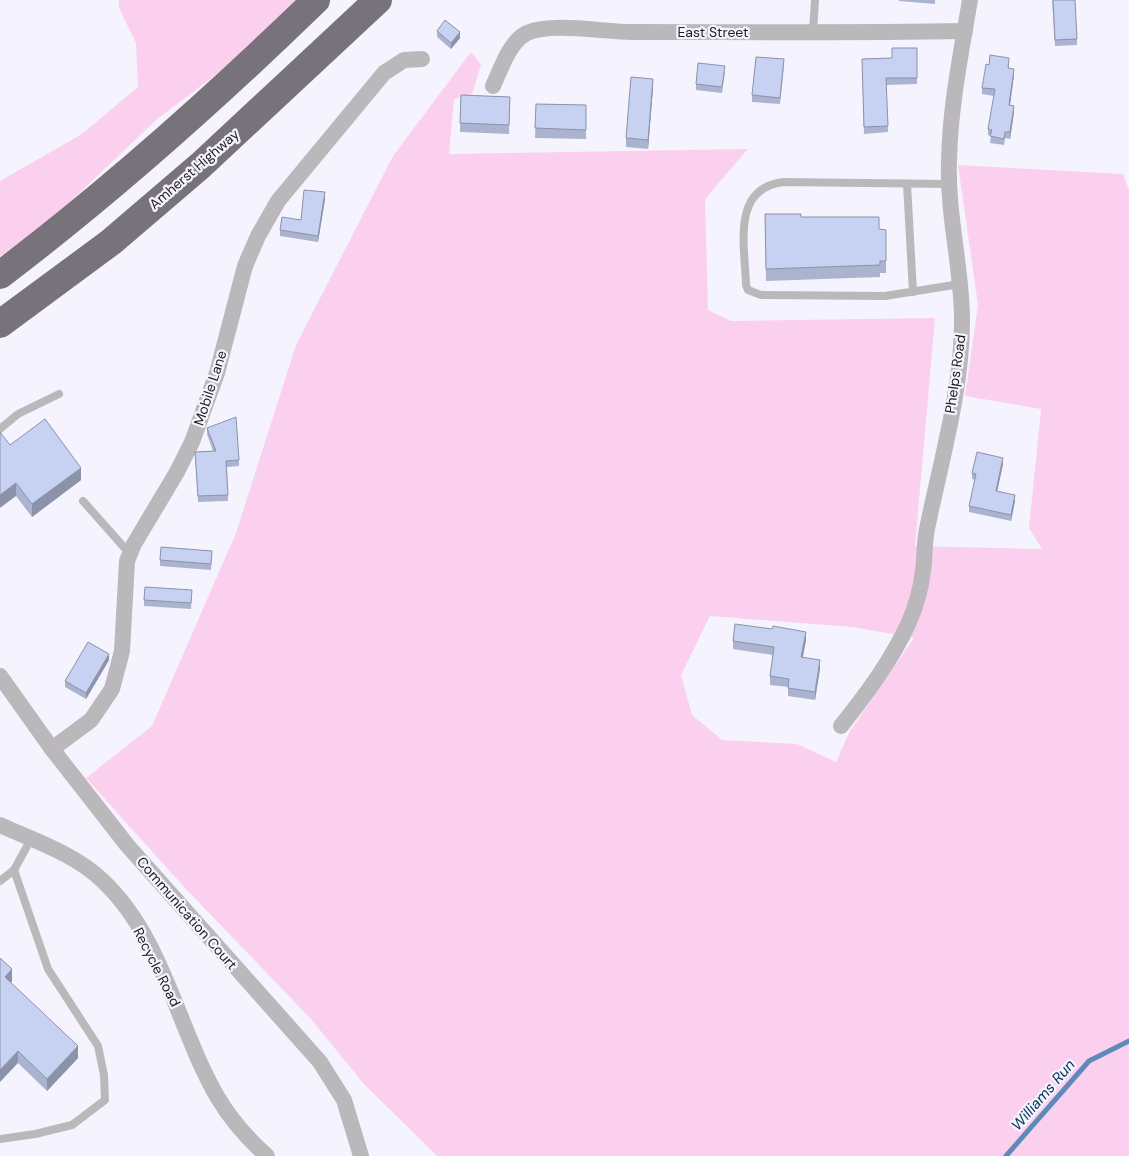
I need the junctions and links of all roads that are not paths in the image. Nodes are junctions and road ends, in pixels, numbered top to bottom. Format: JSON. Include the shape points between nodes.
{"nodes":[{"id":1,"x":316,"y":0,"type":"edge"},
{"id":2,"x":378,"y":0,"type":"edge"},
{"id":3,"x":815,"y":0,"type":"edge"},
{"id":4,"x":970,"y":0,"type":"edge"},
{"id":5,"x":965,"y":31,"type":"junction"},
{"id":6,"x":813,"y":33,"type":"junction"},
{"id":7,"x":422,"y":59,"type":"dead end"},
{"id":8,"x":493,"y":86,"type":"dead end"},
{"id":9,"x":907,"y":184,"type":"junction"},
{"id":10,"x":949,"y":184,"type":"junction"},
{"id":11,"x":0,"y":275,"type":"edge"},
{"id":12,"x":960,"y":284,"type":"junction"},
{"id":13,"x":913,"y":292,"type":"junction"},
{"id":14,"x":0,"y":324,"type":"edge"},
{"id":15,"x":59,"y":394,"type":"dead end"},
{"id":16,"x":0,"y":429,"type":"edge"},
{"id":17,"x":83,"y":501,"type":"dead end"},
{"id":18,"x":130,"y":554,"type":"junction"},
{"id":19,"x":0,"y":676,"type":"edge"},
{"id":20,"x":841,"y":726,"type":"dead end"},
{"id":21,"x":52,"y":749,"type":"junction"},
{"id":22,"x":0,"y":825,"type":"edge"},
{"id":23,"x":31,"y":839,"type":"junction"},
{"id":24,"x":14,"y":870,"type":"junction"},
{"id":25,"x":0,"y":881,"type":"edge"},
{"id":26,"x":0,"y":1139,"type":"edge"},
{"id":27,"x":267,"y":1156,"type":"edge"},
{"id":28,"x":361,"y":1156,"type":"edge"}],
"edges":[{"from":1,"to":11,"type":"highway","via":[[257,57],[103,193]]},
{"from":2,"to":14,"type":"highway","name":"Amherst Highway","via":[[111,242]]},
{"from":3,"to":6,"type":"lane"},
{"from":4,"to":5,"type":"street","name":"Phelps Road"},
{"from":5,"to":6,"type":"street","name":"East Street"},
{"from":5,"to":10,"type":"street","name":"Phelps Road","via":[[954,93]]},
{"from":6,"to":8,"type":"street","name":"East Street","via":[[606,32],[544,27],[516,42]]},
{"from":7,"to":18,"type":"street","name":"Mobile Lane","via":[[404,60],[384,72],[278,201],[245,266],[216,373],[192,442]]},
{"from":9,"to":10,"type":"lane"},
{"from":9,"to":13,"type":"lane"},
{"from":9,"to":13,"type":"lane","via":[[784,182],[765,187],[746,209],[746,285],[748,290],[761,295],[852,297]]},
{"from":10,"to":12,"type":"street","name":"Phelps Road"},
{"from":12,"to":13,"type":"lane"},
{"from":12,"to":20,"type":"street","name":"Phelps Road","via":[[959,358],[917,597],[897,646]]},
{"from":15,"to":16,"type":"lane","via":[[18,414]]},
{"from":17,"to":18,"type":"lane"},
{"from":18,"to":21,"type":"street","name":"Mobile Lane","via":[[122,651],[112,689],[92,720]]},
{"from":19,"to":21,"type":"street","name":"Communication Court"},
{"from":21,"to":28,"type":"street","name":"Communication Court","via":[[145,866],[320,1062],[344,1100]]},
{"from":22,"to":23,"type":"street","name":"Recycle Road"},
{"from":23,"to":24,"type":"lane"},
{"from":23,"to":27,"type":"street","name":"Recycle Road","via":[[92,871],[124,904],[170,989],[218,1099],[237,1126]]},
{"from":24,"to":25,"type":"lane"},
{"from":24,"to":26,"type":"lane","via":[[48,969],[98,1046],[105,1100],[72,1125]]}]}
